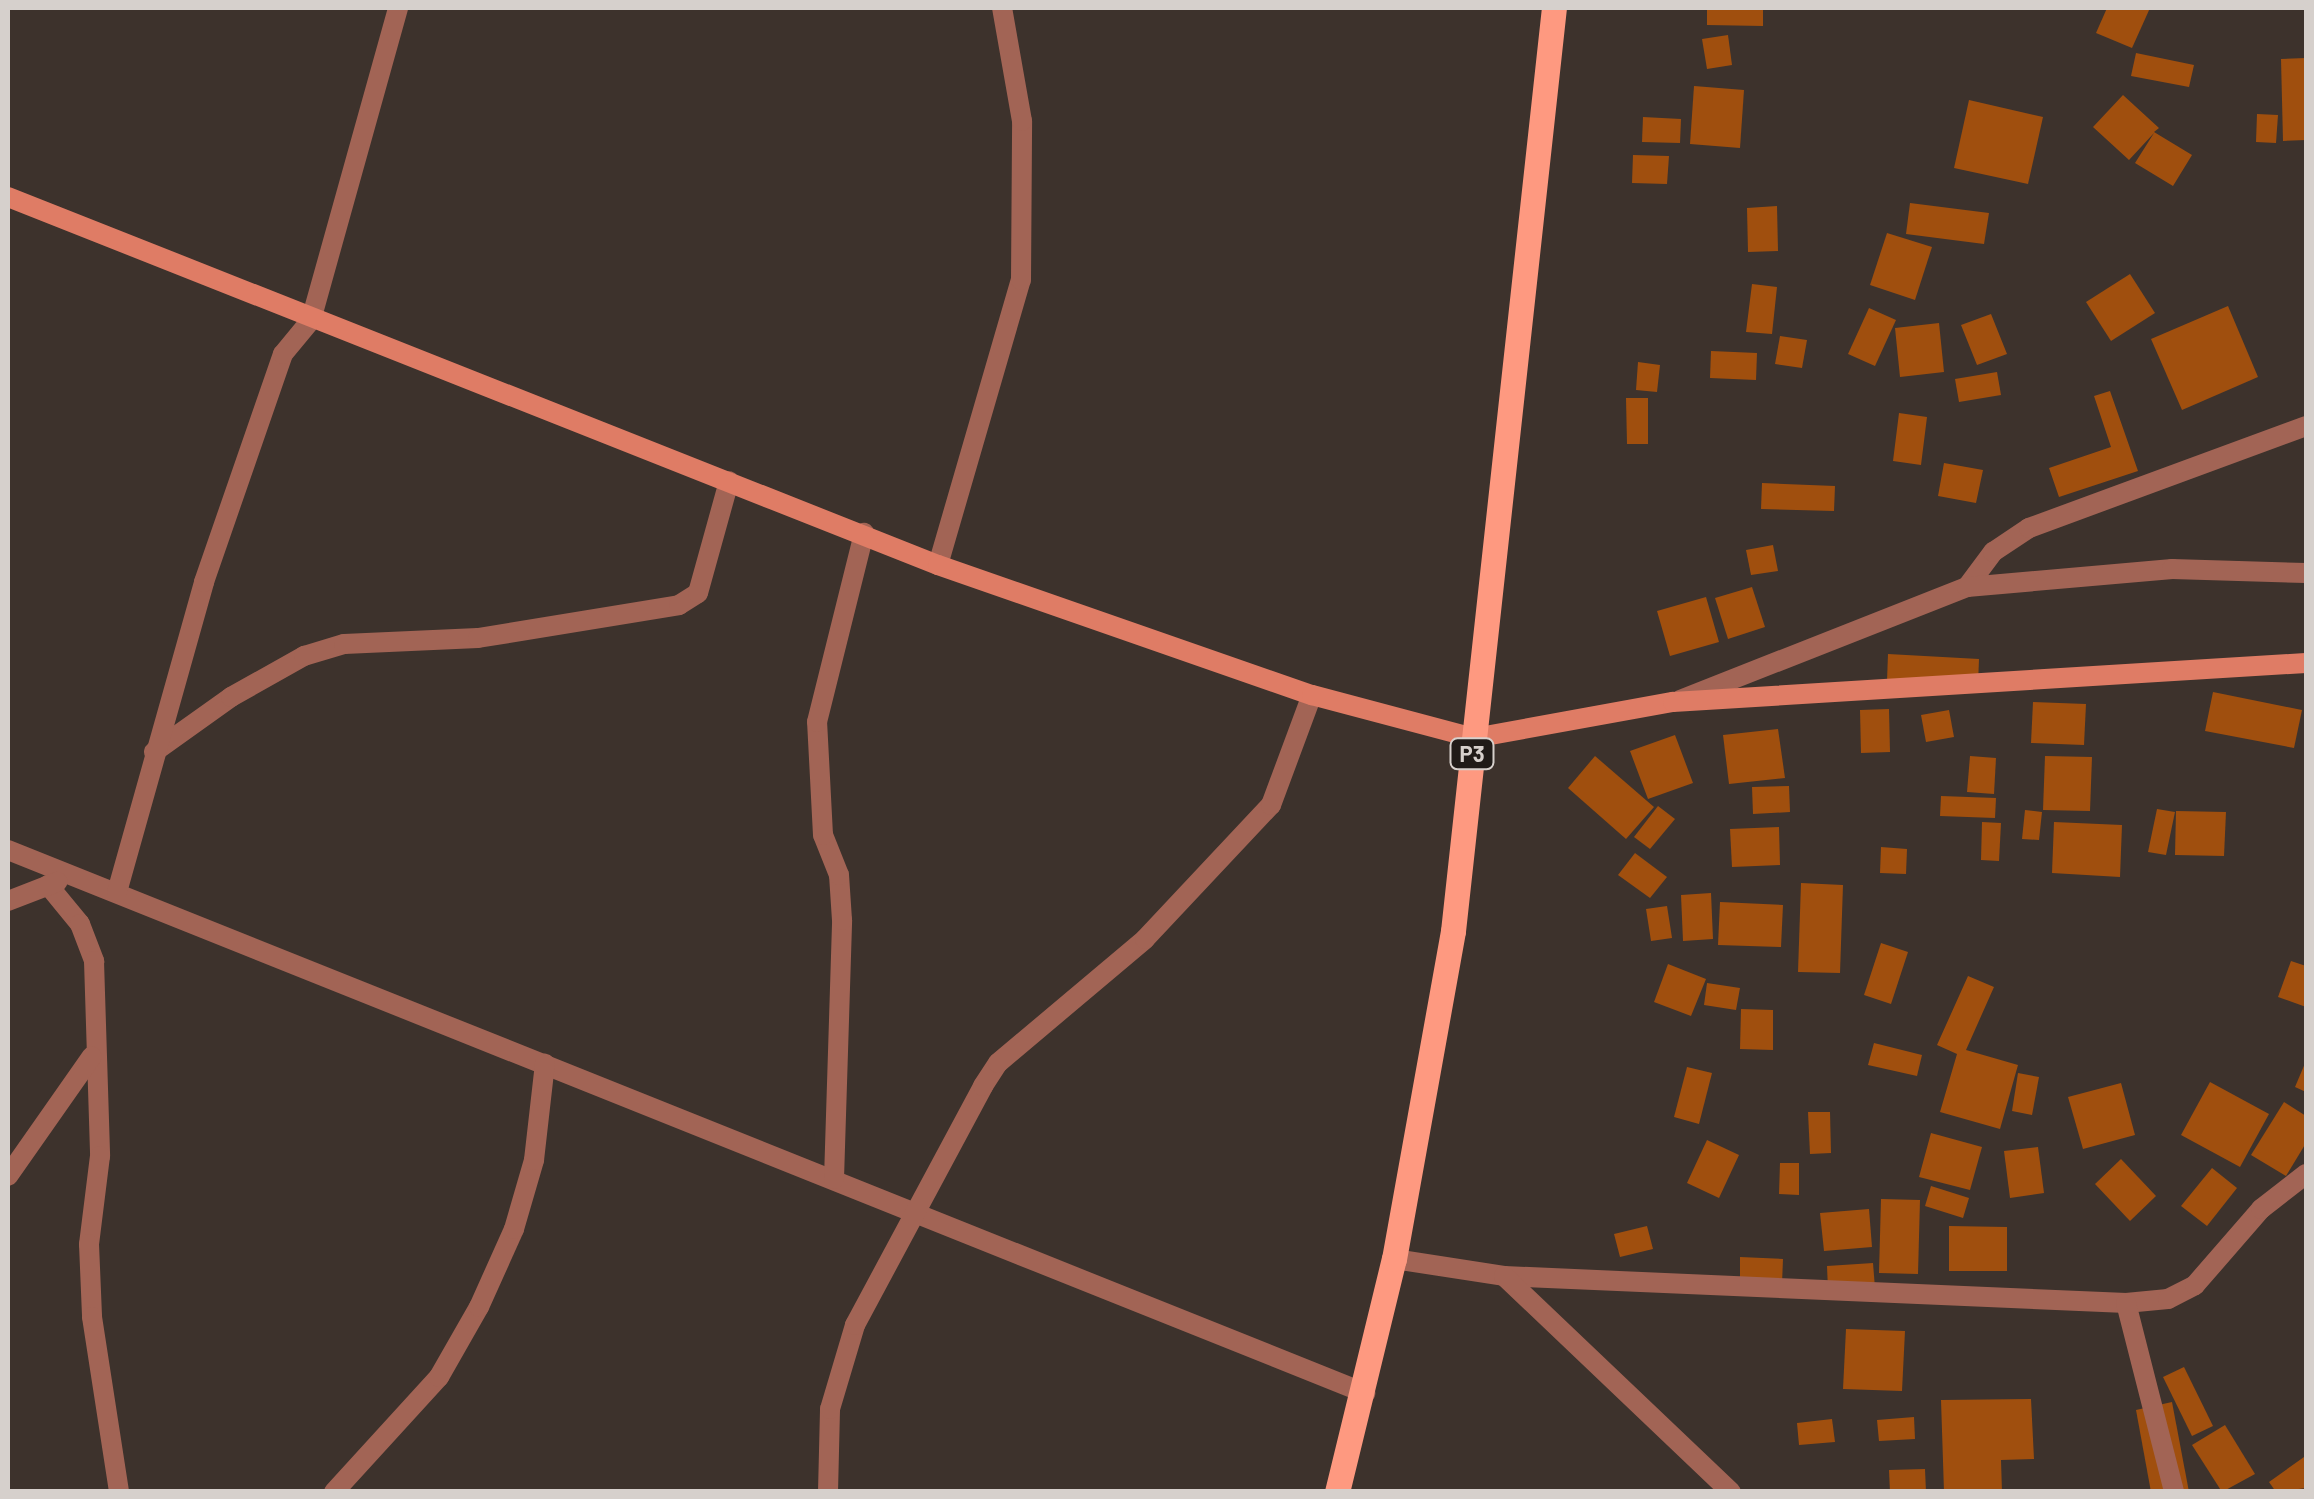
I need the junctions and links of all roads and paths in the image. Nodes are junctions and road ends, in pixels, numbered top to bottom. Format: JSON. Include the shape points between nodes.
{"nodes":[{"id":1,"x":398,"y":8,"type":"edge"},
{"id":2,"x":1002,"y":8,"type":"edge"},
{"id":3,"x":1554,"y":8,"type":"edge"},
{"id":4,"x":8,"y":197,"type":"edge"},
{"id":5,"x":311,"y":320,"type":"junction"},
{"id":6,"x":2306,"y":426,"type":"edge"},
{"id":7,"x":730,"y":481,"type":"junction"},
{"id":8,"x":864,"y":533,"type":"junction"},
{"id":9,"x":938,"y":565,"type":"junction"},
{"id":10,"x":2306,"y":572,"type":"edge"},
{"id":11,"x":1966,"y":587,"type":"junction"},
{"id":12,"x":2306,"y":663,"type":"edge"},
{"id":13,"x":1312,"y":695,"type":"junction"},
{"id":14,"x":1674,"y":702,"type":"junction"},
{"id":15,"x":1474,"y":738,"type":"junction"},
{"id":16,"x":154,"y":752,"type":"junction"},
{"id":17,"x":8,"y":850,"type":"edge"},
{"id":18,"x":73,"y":875,"type":"junction"},
{"id":19,"x":48,"y":885,"type":"junction"},
{"id":20,"x":117,"y":892,"type":"junction"},
{"id":21,"x":8,"y":901,"type":"edge"},
{"id":22,"x":92,"y":1056,"type":"junction"},
{"id":23,"x":545,"y":1064,"type":"junction"},
{"id":24,"x":2306,"y":1174,"type":"edge"},
{"id":25,"x":8,"y":1176,"type":"edge"},
{"id":26,"x":834,"y":1179,"type":"junction"},
{"id":27,"x":914,"y":1213,"type":"junction"},
{"id":28,"x":1394,"y":1259,"type":"junction"},
{"id":29,"x":1504,"y":1276,"type":"junction"},
{"id":30,"x":2126,"y":1304,"type":"junction"},
{"id":31,"x":1365,"y":1393,"type":"junction"},
{"id":32,"x":119,"y":1492,"type":"edge"},
{"id":33,"x":334,"y":1492,"type":"edge"},
{"id":34,"x":828,"y":1492,"type":"edge"},
{"id":35,"x":1337,"y":1492,"type":"edge"},
{"id":36,"x":1731,"y":1492,"type":"edge"},
{"id":37,"x":2174,"y":1492,"type":"edge"}],
"edges":[{"from":1,"to":5,"type":"street"},
{"from":2,"to":9,"type":"street","via":[[1022,121],[1021,280]]},
{"from":3,"to":15,"type":"main road","number":"P3"},
{"from":4,"to":5,"type":"main road"},
{"from":5,"to":7,"type":"main road"},
{"from":5,"to":16,"type":"street","via":[[283,354]]},
{"from":6,"to":11,"type":"street","via":[[2029,528],[1993,552]]},
{"from":7,"to":8,"type":"main road"},
{"from":7,"to":16,"type":"street","via":[[698,594],[679,605],[478,638],[330,648],[231,697]]},
{"from":8,"to":9,"type":"main road"},
{"from":8,"to":26,"type":"street","via":[[817,722],[823,835],[842,906]]},
{"from":9,"to":13,"type":"main road"},
{"from":10,"to":11,"type":"street","via":[[2172,569]]},
{"from":11,"to":14,"type":"street"},
{"from":12,"to":14,"type":"main road"},
{"from":13,"to":15,"type":"main road"},
{"from":13,"to":27,"type":"street","via":[[1270,805],[1145,940],[998,1063]]},
{"from":14,"to":15,"type":"main road"},
{"from":15,"to":28,"type":"main road","number":"P3","via":[[1453,931]]},
{"from":16,"to":20,"type":"street"},
{"from":17,"to":18,"type":"street"},
{"from":18,"to":19,"type":"street"},
{"from":18,"to":20,"type":"street"},
{"from":19,"to":21,"type":"street"},
{"from":19,"to":22,"type":"street","via":[[80,924],[94,960]]},
{"from":20,"to":23,"type":"street"},
{"from":22,"to":25,"type":"street"},
{"from":22,"to":32,"type":"street","via":[[100,1156],[90,1244],[92,1317]]},
{"from":23,"to":26,"type":"street"},
{"from":23,"to":33,"type":"street","via":[[534,1160],[480,1306],[439,1377]]},
{"from":24,"to":30,"type":"street","via":[[2261,1209],[2195,1285],[2168,1299]]},
{"from":26,"to":27,"type":"street"},
{"from":27,"to":31,"type":"street"},
{"from":27,"to":34,"type":"street","via":[[855,1325],[830,1409]]},
{"from":28,"to":29,"type":"street"},
{"from":28,"to":31,"type":"main road","number":"P3"},
{"from":29,"to":30,"type":"street"},
{"from":29,"to":36,"type":"street"},
{"from":30,"to":37,"type":"street"},
{"from":31,"to":35,"type":"main road","number":"P3"}]}
